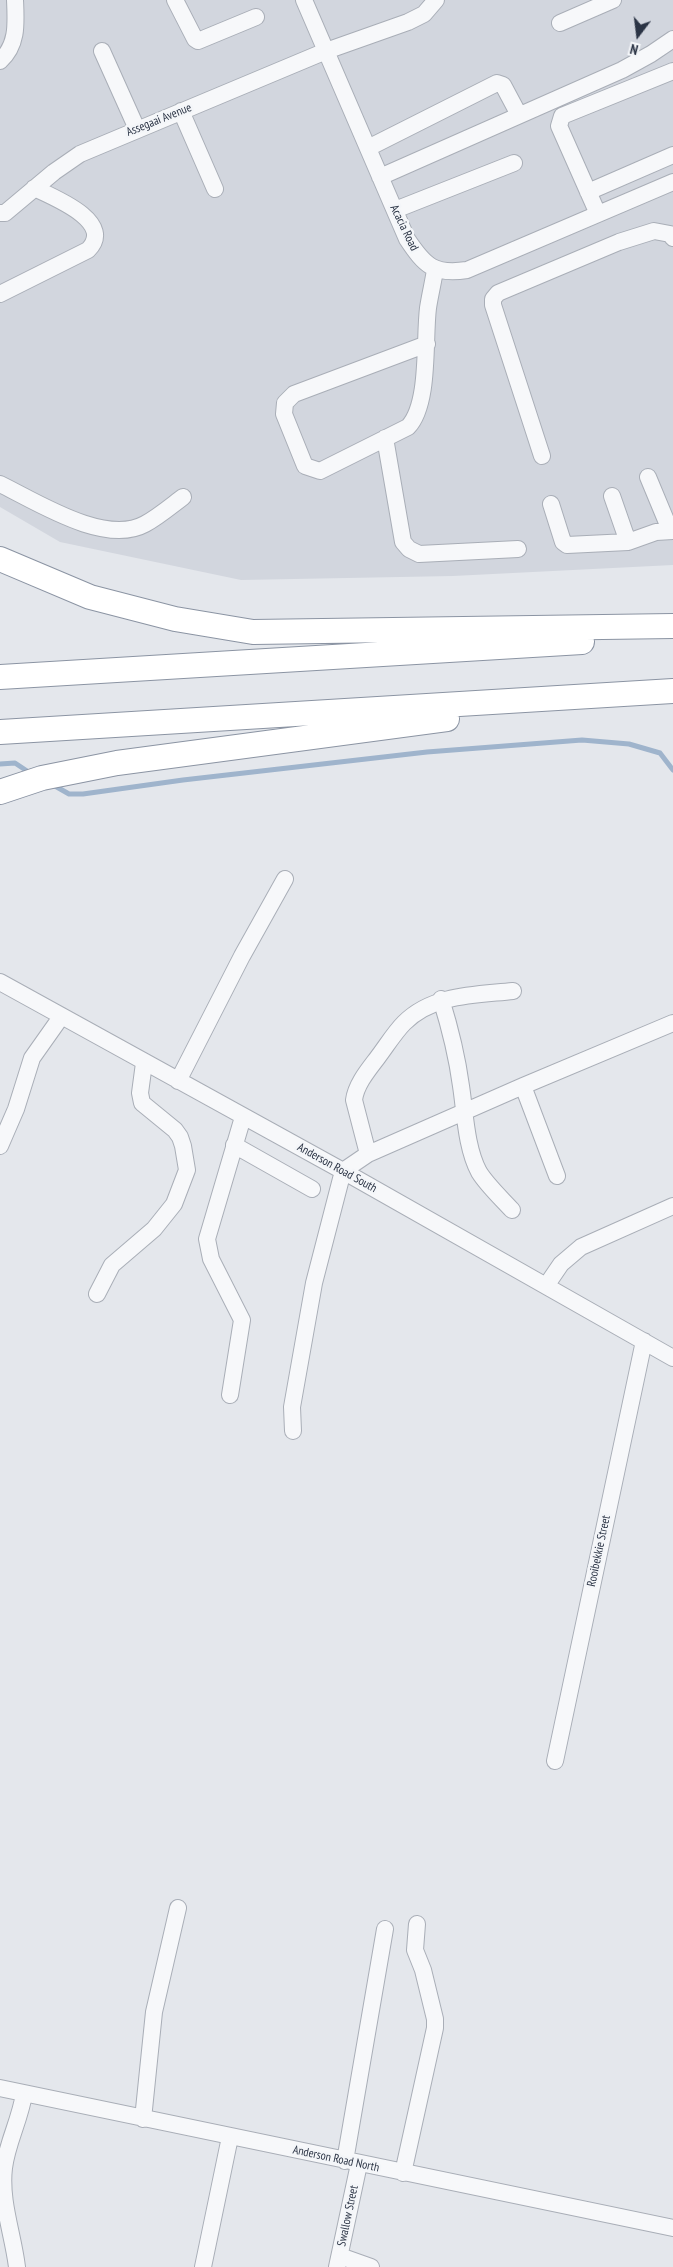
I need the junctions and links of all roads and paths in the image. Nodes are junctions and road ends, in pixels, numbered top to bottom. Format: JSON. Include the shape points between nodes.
{"nodes":[{"id":1,"x":15,"y":0,"type":"edge"},
{"id":2,"x":304,"y":0,"type":"edge"},
{"id":3,"x":436,"y":0,"type":"edge"},
{"id":4,"x":613,"y":0,"type":"edge"},
{"id":5,"x":182,"y":2,"type":"edge"},
{"id":6,"x":256,"y":17,"type":"dead end"},
{"id":7,"x":560,"y":23,"type":"dead end"},
{"id":8,"x":673,"y":39,"type":"edge"},
{"id":9,"x":102,"y":51,"type":"dead end"},
{"id":10,"x":326,"y":51,"type":"junction"},
{"id":11,"x":0,"y":62,"type":"edge"},
{"id":12,"x":673,"y":71,"type":"edge"},
{"id":13,"x":181,"y":111,"type":"junction"},
{"id":14,"x":519,"y":115,"type":"junction"},
{"id":15,"x":137,"y":129,"type":"junction"},
{"id":16,"x":368,"y":148,"type":"junction"},
{"id":17,"x":673,"y":156,"type":"edge"},
{"id":18,"x":514,"y":163,"type":"dead end"},
{"id":19,"x":380,"y":177,"type":"junction"},
{"id":20,"x":673,"y":182,"type":"edge"},
{"id":21,"x":34,"y":188,"type":"junction"},
{"id":22,"x":215,"y":189,"type":"dead end"},
{"id":23,"x":588,"y":192,"type":"junction"},
{"id":24,"x":395,"y":210,"type":"junction"},
{"id":25,"x":3,"y":213,"type":"edge"},
{"id":26,"x":598,"y":214,"type":"junction"},
{"id":27,"x":673,"y":238,"type":"edge"},
{"id":28,"x":435,"y":270,"type":"junction"},
{"id":29,"x":0,"y":294,"type":"edge"},
{"id":30,"x":427,"y":344,"type":"junction"},
{"id":31,"x":385,"y":438,"type":"junction"},
{"id":32,"x":542,"y":456,"type":"dead end"},
{"id":33,"x":648,"y":477,"type":"dead end"},
{"id":34,"x":0,"y":484,"type":"edge"},
{"id":35,"x":612,"y":496,"type":"dead end"},
{"id":36,"x":183,"y":497,"type":"dead end"},
{"id":37,"x":551,"y":504,"type":"dead end"},
{"id":38,"x":671,"y":530,"type":"edge"},
{"id":39,"x":628,"y":542,"type":"junction"},
{"id":40,"x":518,"y":549,"type":"dead end"},
{"id":41,"x":0,"y":559,"type":"edge"},
{"id":42,"x":673,"y":626,"type":"edge"},
{"id":43,"x":673,"y":636,"type":"edge"},
{"id":44,"x":0,"y":677,"type":"edge"},
{"id":45,"x":673,"y":691,"type":"edge"},
{"id":46,"x":647,"y":692,"type":"junction"},
{"id":47,"x":0,"y":732,"type":"edge"},
{"id":48,"x":0,"y":792,"type":"edge"},
{"id":49,"x":285,"y":879,"type":"dead end"},
{"id":50,"x":0,"y":982,"type":"edge"},
{"id":51,"x":514,"y":991,"type":"dead end"},
{"id":52,"x":441,"y":999,"type":"junction"},
{"id":53,"x":61,"y":1017,"type":"junction"},
{"id":54,"x":668,"y":1024,"type":"edge"},
{"id":55,"x":144,"y":1063,"type":"junction"},
{"id":56,"x":178,"y":1081,"type":"junction"},
{"id":57,"x":523,"y":1086,"type":"junction"},
{"id":58,"x":464,"y":1112,"type":"junction"},
{"id":59,"x":243,"y":1117,"type":"junction"},
{"id":60,"x":234,"y":1145,"type":"junction"},
{"id":61,"x":0,"y":1146,"type":"edge"},
{"id":62,"x":368,"y":1154,"type":"junction"},
{"id":63,"x":343,"y":1171,"type":"junction"},
{"id":64,"x":557,"y":1176,"type":"dead end"},
{"id":65,"x":312,"y":1189,"type":"dead end"},
{"id":66,"x":673,"y":1206,"type":"edge"},
{"id":67,"x":512,"y":1210,"type":"dead end"},
{"id":68,"x":546,"y":1286,"type":"junction"},
{"id":69,"x":97,"y":1294,"type":"dead end"},
{"id":70,"x":644,"y":1341,"type":"junction"},
{"id":71,"x":673,"y":1358,"type":"edge"},
{"id":72,"x":230,"y":1395,"type":"dead end"},
{"id":73,"x":292,"y":1430,"type":"dead end"},
{"id":74,"x":555,"y":1761,"type":"dead end"},
{"id":75,"x":178,"y":1908,"type":"dead end"},
{"id":76,"x":417,"y":1924,"type":"dead end"},
{"id":77,"x":385,"y":1929,"type":"dead end"},
{"id":78,"x":0,"y":2088,"type":"edge"},
{"id":79,"x":24,"y":2094,"type":"junction"},
{"id":80,"x":143,"y":2119,"type":"junction"},
{"id":81,"x":230,"y":2137,"type":"junction"},
{"id":82,"x":352,"y":2163,"type":"junction"},
{"id":83,"x":403,"y":2173,"type":"junction"},
{"id":84,"x":673,"y":2228,"type":"edge"},
{"id":85,"x":339,"y":2261,"type":"edge"},
{"id":86,"x":17,"y":2267,"type":"edge"},
{"id":87,"x":202,"y":2267,"type":"edge"},
{"id":88,"x":372,"y":2267,"type":"edge"}],
"edges":[{"from":1,"to":11,"type":"street","via":[[15,38]]},
{"from":2,"to":10,"type":"street","name":"Acacia Road"},
{"from":3,"to":10,"type":"street","name":"Assegaai Avenue","via":[[417,18]]},
{"from":4,"to":7,"type":"street"},
{"from":5,"to":6,"type":"street","via":[[194,39],[198,41]]},
{"from":8,"to":14,"type":"street","via":[[622,70]]},
{"from":9,"to":15,"type":"street"},
{"from":10,"to":13,"type":"street","name":"Assegaai Avenue"},
{"from":10,"to":16,"type":"street","name":"Acacia Road"},
{"from":12,"to":23,"type":"street","via":[[562,116],[559,126]]},
{"from":13,"to":15,"type":"street","name":"Assegaai Avenue"},
{"from":13,"to":22,"type":"street"},
{"from":14,"to":16,"type":"street","via":[[503,84],[497,83]]},
{"from":14,"to":19,"type":"street"},
{"from":15,"to":21,"type":"street","name":"Assegaai Avenue","via":[[80,154]]},
{"from":16,"to":19,"type":"street","name":"Acacia Road"},
{"from":17,"to":23,"type":"street"},
{"from":18,"to":24,"type":"street"},
{"from":19,"to":24,"type":"street","name":"Acacia Road"},
{"from":20,"to":26,"type":"street"},
{"from":21,"to":25,"type":"street","name":"Assegaai Avenue"},
{"from":21,"to":29,"type":"street","via":[[82,214],[95,232],[94,239],[88,250]]},
{"from":23,"to":26,"type":"street"},
{"from":24,"to":28,"type":"street","name":"Acacia Road","via":[[420,260]]},
{"from":26,"to":28,"type":"street","via":[[467,270]]},
{"from":27,"to":32,"type":"street","via":[[670,234],[654,231],[619,242],[494,296],[493,305]]},
{"from":28,"to":30,"type":"street","via":[[428,309]]},
{"from":30,"to":31,"type":"street","via":[[415,420]]},
{"from":30,"to":31,"type":"street","via":[[294,394],[285,403],[284,414],[305,466],[311,470],[320,471]]},
{"from":31,"to":40,"type":"street","via":[[403,542],[409,549],[419,554]]},
{"from":33,"to":38,"type":"street"},
{"from":34,"to":36,"type":"street","via":[[59,513],[106,529],[122,530],[144,525]]},
{"from":35,"to":39,"type":"street"},
{"from":37,"to":39,"type":"street","via":[[564,544]]},
{"from":38,"to":39,"type":"street"},
{"from":41,"to":42,"type":"highway","via":[[90,596],[175,620],[253,632]]},
{"from":43,"to":44,"type":"highway"},
{"from":45,"to":46,"type":"highway"},
{"from":46,"to":47,"type":"highway"},
{"from":46,"to":48,"type":"highway","via":[[117,763],[42,778]]},
{"from":49,"to":56,"type":"street"},
{"from":50,"to":53,"type":"street","name":"Anderson Road South"},
{"from":51,"to":52,"type":"street"},
{"from":52,"to":58,"type":"street","via":[[453,1042]]},
{"from":52,"to":62,"type":"street","via":[[404,1023],[357,1090],[354,1100]]},
{"from":53,"to":55,"type":"street","name":"Anderson Road South"},
{"from":53,"to":61,"type":"street","via":[[32,1058],[16,1110]]},
{"from":54,"to":57,"type":"street"},
{"from":55,"to":56,"type":"street","name":"Anderson Road South"},
{"from":55,"to":69,"type":"street","via":[[142,1103],[180,1137],[187,1170],[174,1204],[154,1230],[112,1265]]},
{"from":56,"to":59,"type":"street","name":"Anderson Road South"},
{"from":57,"to":58,"type":"street"},
{"from":57,"to":64,"type":"street"},
{"from":58,"to":62,"type":"street"},
{"from":58,"to":67,"type":"street","via":[[477,1168]]},
{"from":59,"to":60,"type":"street"},
{"from":59,"to":63,"type":"street","name":"Anderson Road South"},
{"from":60,"to":65,"type":"street"},
{"from":60,"to":72,"type":"street","via":[[207,1240],[211,1259],[242,1320]]},
{"from":62,"to":63,"type":"street"},
{"from":63,"to":68,"type":"street","name":"Anderson Road South"},
{"from":63,"to":73,"type":"street","via":[[314,1283],[292,1408]]},
{"from":66,"to":68,"type":"street","via":[[581,1247],[561,1264]]},
{"from":68,"to":70,"type":"street","name":"Anderson Road South"},
{"from":70,"to":71,"type":"street","name":"Anderson Road South"},
{"from":70,"to":74,"type":"street","name":"Rooibekkie Street"},
{"from":75,"to":80,"type":"street","via":[[154,2012]]},
{"from":76,"to":83,"type":"street","via":[[415,1950],[423,1970],[435,2028]]},
{"from":77,"to":82,"type":"street","name":"Swallow Street"},
{"from":78,"to":79,"type":"street","name":"Anderson Road North"},
{"from":79,"to":80,"type":"street","name":"Anderson Road North"},
{"from":79,"to":86,"type":"street","via":[[6,2158],[3,2182]]},
{"from":80,"to":81,"type":"street","name":"Anderson Road North"},
{"from":81,"to":82,"type":"street","name":"Anderson Road North"},
{"from":81,"to":87,"type":"street"},
{"from":82,"to":83,"type":"street","name":"Anderson Road North"},
{"from":82,"to":85,"type":"street","name":"Swallow Street"},
{"from":83,"to":84,"type":"street","name":"Anderson Road North"},
{"from":85,"to":88,"type":"street"}]}
